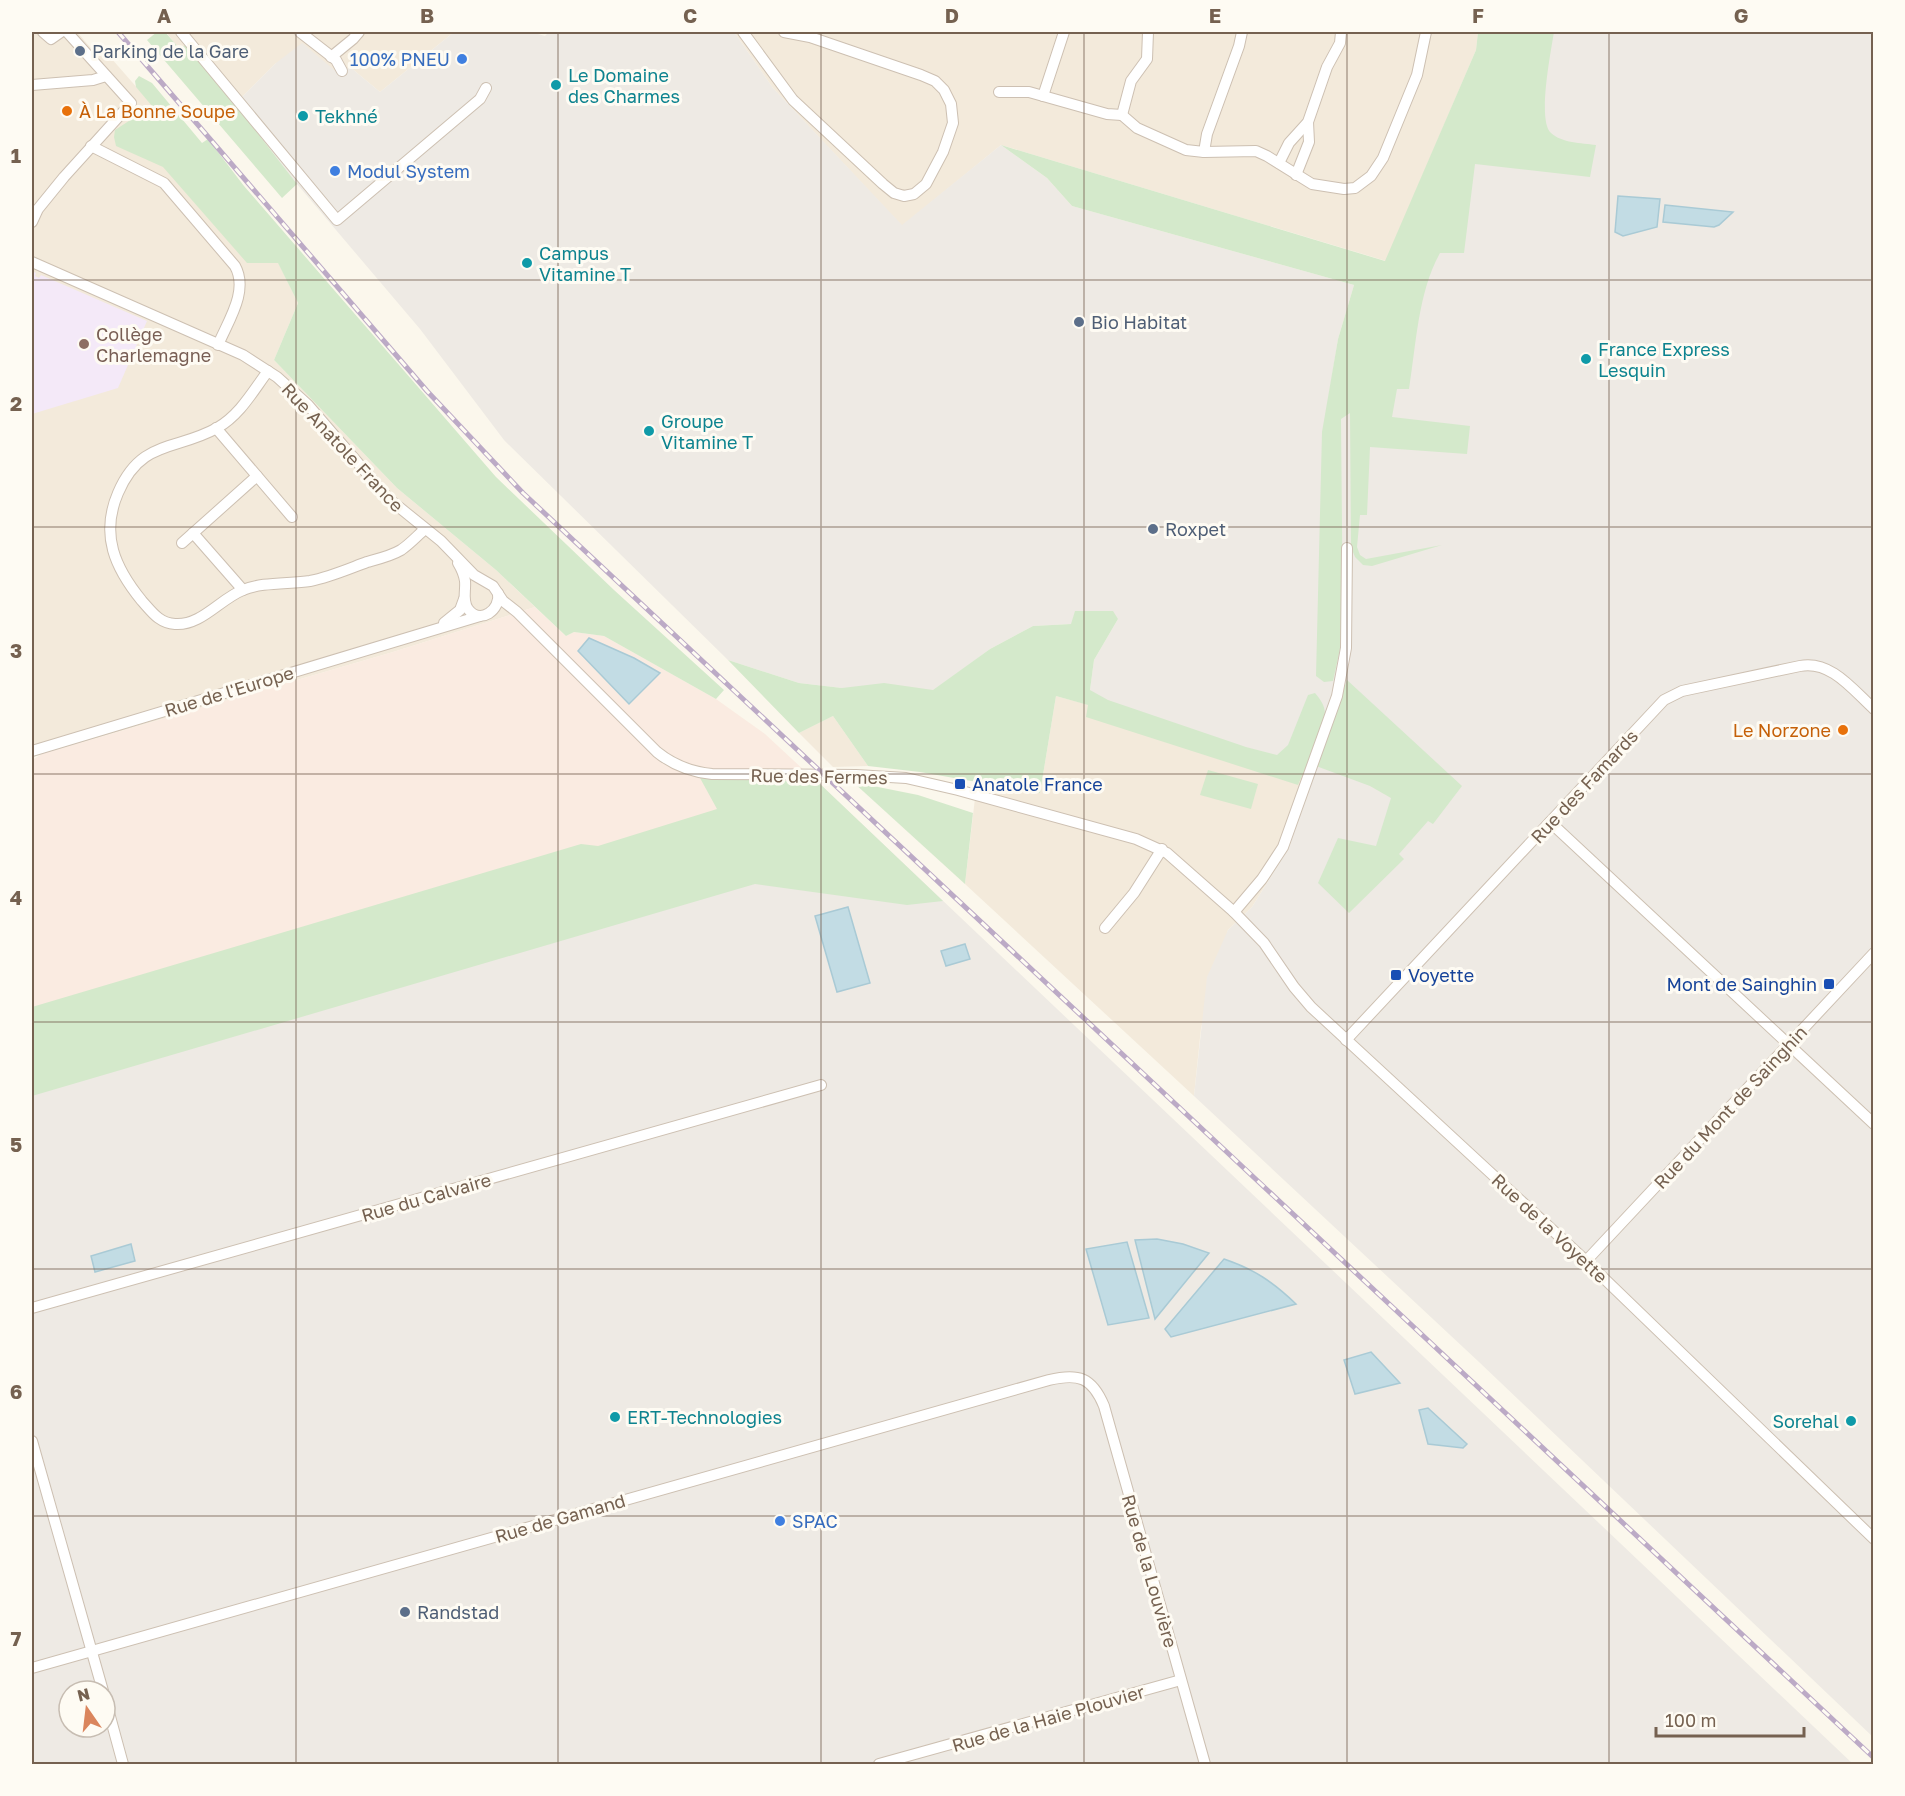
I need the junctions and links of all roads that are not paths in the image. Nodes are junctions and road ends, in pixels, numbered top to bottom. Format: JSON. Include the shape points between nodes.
{"nodes":[{"id":1,"x":43,"y":32,"type":"edge"},
{"id":2,"x":61,"y":32,"type":"edge"},
{"id":3,"x":67,"y":32,"type":"edge"},
{"id":4,"x":182,"y":32,"type":"edge"},
{"id":5,"x":300,"y":32,"type":"edge"},
{"id":6,"x":358,"y":32,"type":"edge"},
{"id":7,"x":742,"y":32,"type":"edge"},
{"id":8,"x":784,"y":32,"type":"edge"},
{"id":9,"x":1064,"y":32,"type":"edge"},
{"id":10,"x":1148,"y":32,"type":"edge"},
{"id":11,"x":1242,"y":32,"type":"edge"},
{"id":12,"x":1341,"y":32,"type":"edge"},
{"id":13,"x":1426,"y":32,"type":"edge"},
{"id":14,"x":331,"y":57,"type":"junction"},
{"id":15,"x":342,"y":71,"type":"dead end"},
{"id":16,"x":106,"y":76,"type":"junction"},
{"id":17,"x":32,"y":85,"type":"edge"},
{"id":18,"x":486,"y":88,"type":"dead end"},
{"id":19,"x":999,"y":92,"type":"dead end"},
{"id":20,"x":1043,"y":96,"type":"junction"},
{"id":21,"x":1122,"y":116,"type":"junction"},
{"id":22,"x":1308,"y":122,"type":"junction"},
{"id":23,"x":91,"y":146,"type":"junction"},
{"id":24,"x":1204,"y":152,"type":"junction"},
{"id":25,"x":1279,"y":164,"type":"junction"},
{"id":26,"x":1296,"y":175,"type":"junction"},
{"id":27,"x":32,"y":222,"type":"edge"},
{"id":28,"x":32,"y":262,"type":"edge"},
{"id":29,"x":218,"y":345,"type":"junction"},
{"id":30,"x":268,"y":371,"type":"junction"},
{"id":31,"x":216,"y":428,"type":"junction"},
{"id":32,"x":257,"y":476,"type":"junction"},
{"id":33,"x":292,"y":517,"type":"dead end"},
{"id":34,"x":425,"y":529,"type":"junction"},
{"id":35,"x":193,"y":533,"type":"junction"},
{"id":36,"x":182,"y":543,"type":"dead end"},
{"id":37,"x":1347,"y":548,"type":"dead end"},
{"id":38,"x":451,"y":552,"type":"junction"},
{"id":39,"x":486,"y":582,"type":"junction"},
{"id":40,"x":243,"y":590,"type":"junction"},
{"id":41,"x":498,"y":593,"type":"junction"},
{"id":42,"x":465,"y":596,"type":"junction"},
{"id":43,"x":484,"y":615,"type":"junction"},
{"id":44,"x":526,"y":621,"type":"junction"},
{"id":45,"x":426,"y":631,"type":"junction"},
{"id":46,"x":1874,"y":709,"type":"edge"},
{"id":47,"x":32,"y":751,"type":"edge"},
{"id":48,"x":1550,"y":822,"type":"junction"},
{"id":49,"x":1162,"y":849,"type":"junction"},
{"id":50,"x":1233,"y":912,"type":"junction"},
{"id":51,"x":1105,"y":928,"type":"dead end"},
{"id":52,"x":1874,"y":953,"type":"edge"},
{"id":53,"x":1346,"y":1040,"type":"junction"},
{"id":54,"x":1788,"y":1045,"type":"junction"},
{"id":55,"x":821,"y":1085,"type":"dead end"},
{"id":56,"x":1874,"y":1124,"type":"edge"},
{"id":57,"x":1586,"y":1261,"type":"junction"},
{"id":58,"x":32,"y":1308,"type":"edge"},
{"id":59,"x":1088,"y":1382,"type":"joint"},
{"id":60,"x":32,"y":1440,"type":"edge"},
{"id":61,"x":1874,"y":1539,"type":"edge"},
{"id":62,"x":92,"y":1651,"type":"junction"},
{"id":63,"x":32,"y":1668,"type":"edge"},
{"id":64,"x":100,"y":1679,"type":"edge"},
{"id":65,"x":1181,"y":1680,"type":"junction"},
{"id":66,"x":116,"y":1739,"type":"edge"},
{"id":67,"x":123,"y":1764,"type":"edge"},
{"id":68,"x":879,"y":1764,"type":"edge"},
{"id":69,"x":1205,"y":1764,"type":"edge"}],
"edges":[{"from":1,"to":2,"type":"street","via":[[51,39]]},
{"from":3,"to":16,"type":"street"},
{"from":4,"to":18,"type":"street","via":[[337,220],[480,99]]},
{"from":5,"to":14,"type":"street"},
{"from":6,"to":14,"type":"street"},
{"from":7,"to":8,"type":"street","via":[[793,100],[883,184],[899,195],[909,196],[922,188],[934,170],[954,116],[940,85],[810,36]]},
{"from":9,"to":20,"type":"street"},
{"from":10,"to":21,"type":"street","via":[[1147,59],[1131,81]]},
{"from":11,"to":24,"type":"street"},
{"from":12,"to":22,"type":"street"},
{"from":13,"to":26,"type":"street","via":[[1417,75],[1383,158],[1371,176],[1360,185],[1344,189],[1318,186]]},
{"from":14,"to":15,"type":"street"},
{"from":16,"to":17,"type":"street"},
{"from":16,"to":23,"type":"street","via":[[131,104]]},
{"from":19,"to":20,"type":"street","via":[[1023,91]]},
{"from":20,"to":21,"type":"street"},
{"from":21,"to":24,"type":"street","via":[[1161,140]]},
{"from":22,"to":25,"type":"street","via":[[1289,142]]},
{"from":22,"to":26,"type":"street","via":[[1309,142]]},
{"from":23,"to":27,"type":"street","via":[[45,200]]},
{"from":23,"to":29,"type":"street","via":[[164,183],[235,266],[240,292]]},
{"from":24,"to":25,"type":"street","via":[[1256,151]]},
{"from":25,"to":26,"type":"street"},
{"from":28,"to":29,"type":"street","name":"Rue Anatole France"},
{"from":29,"to":30,"type":"street","name":"Rue Anatole France"},
{"from":30,"to":31,"type":"street","via":[[238,411]]},
{"from":30,"to":34,"type":"street","name":"Rue Anatole France","via":[[309,405],[383,494]]},
{"from":31,"to":32,"type":"street"},
{"from":31,"to":40,"type":"street","via":[[157,449],[133,469],[114,505],[112,549],[128,584],[157,618],[168,623],[195,620]]},
{"from":32,"to":33,"type":"street"},
{"from":32,"to":35,"type":"street"},
{"from":34,"to":38,"type":"street","name":"Rue Anatole France"},
{"from":34,"to":40,"type":"street","via":[[400,550],[322,578]]},
{"from":35,"to":36,"type":"street"},
{"from":35,"to":40,"type":"street"},
{"from":37,"to":50,"type":"street","via":[[1346,648],[1337,696],[1282,847],[1262,879]]},
{"from":38,"to":39,"type":"street","name":"Rue Anatole France"},
{"from":38,"to":42,"type":"street","name":"Rue Anatole France","via":[[464,575]]},
{"from":39,"to":41,"type":"street"},
{"from":39,"to":42,"type":"street","via":[[472,584]]},
{"from":41,"to":43,"type":"street","via":[[497,607]]},
{"from":41,"to":44,"type":"street","name":"Rue des Fermes"},
{"from":42,"to":43,"type":"street","via":[[468,609]]},
{"from":42,"to":45,"type":"street","via":[[455,615]]},
{"from":43,"to":44,"type":"street","via":[[504,613]]},
{"from":43,"to":45,"type":"street"},
{"from":44,"to":49,"type":"street","name":"Rue des Fermes","via":[[657,752],[683,768],[721,775],[856,774],[906,778]]},
{"from":45,"to":47,"type":"street","name":"Rue de l'Europe"},
{"from":46,"to":48,"type":"street","name":"Rue des Famards","via":[[1834,673],[1815,665],[1682,691],[1664,700]]},
{"from":48,"to":53,"type":"street","name":"Rue des Famards"},
{"from":48,"to":54,"type":"street"},
{"from":49,"to":50,"type":"street","name":"Rue des Fermes"},
{"from":49,"to":51,"type":"street","via":[[1134,893]]},
{"from":50,"to":53,"type":"street","name":"Rue de la Voyette","via":[[1264,943],[1305,1000]]},
{"from":52,"to":54,"type":"street","name":"Rue du Mont de Sainghin"},
{"from":53,"to":57,"type":"street","name":"Rue de la Voyette"},
{"from":54,"to":56,"type":"street"},
{"from":54,"to":57,"type":"street","name":"Rue du Mont de Sainghin"},
{"from":55,"to":58,"type":"street","name":"Rue du Calvaire"},
{"from":57,"to":61,"type":"street","name":"Rue de la Voyette"},
{"from":59,"to":62,"type":"street","name":"Rue de Gamand","via":[[1079,1377],[1049,1380]]},
{"from":59,"to":65,"type":"street","name":"Rue de la Louvière","via":[[1104,1406]]},
{"from":60,"to":62,"type":"street"},
{"from":62,"to":63,"type":"street","name":"Rue de Gamand"},
{"from":62,"to":64,"type":"street"},
{"from":65,"to":68,"type":"street","name":"Rue de la Haie Plouvier"},
{"from":65,"to":69,"type":"street","name":"Rue de la Louvière"},
{"from":66,"to":67,"type":"street"}]}
